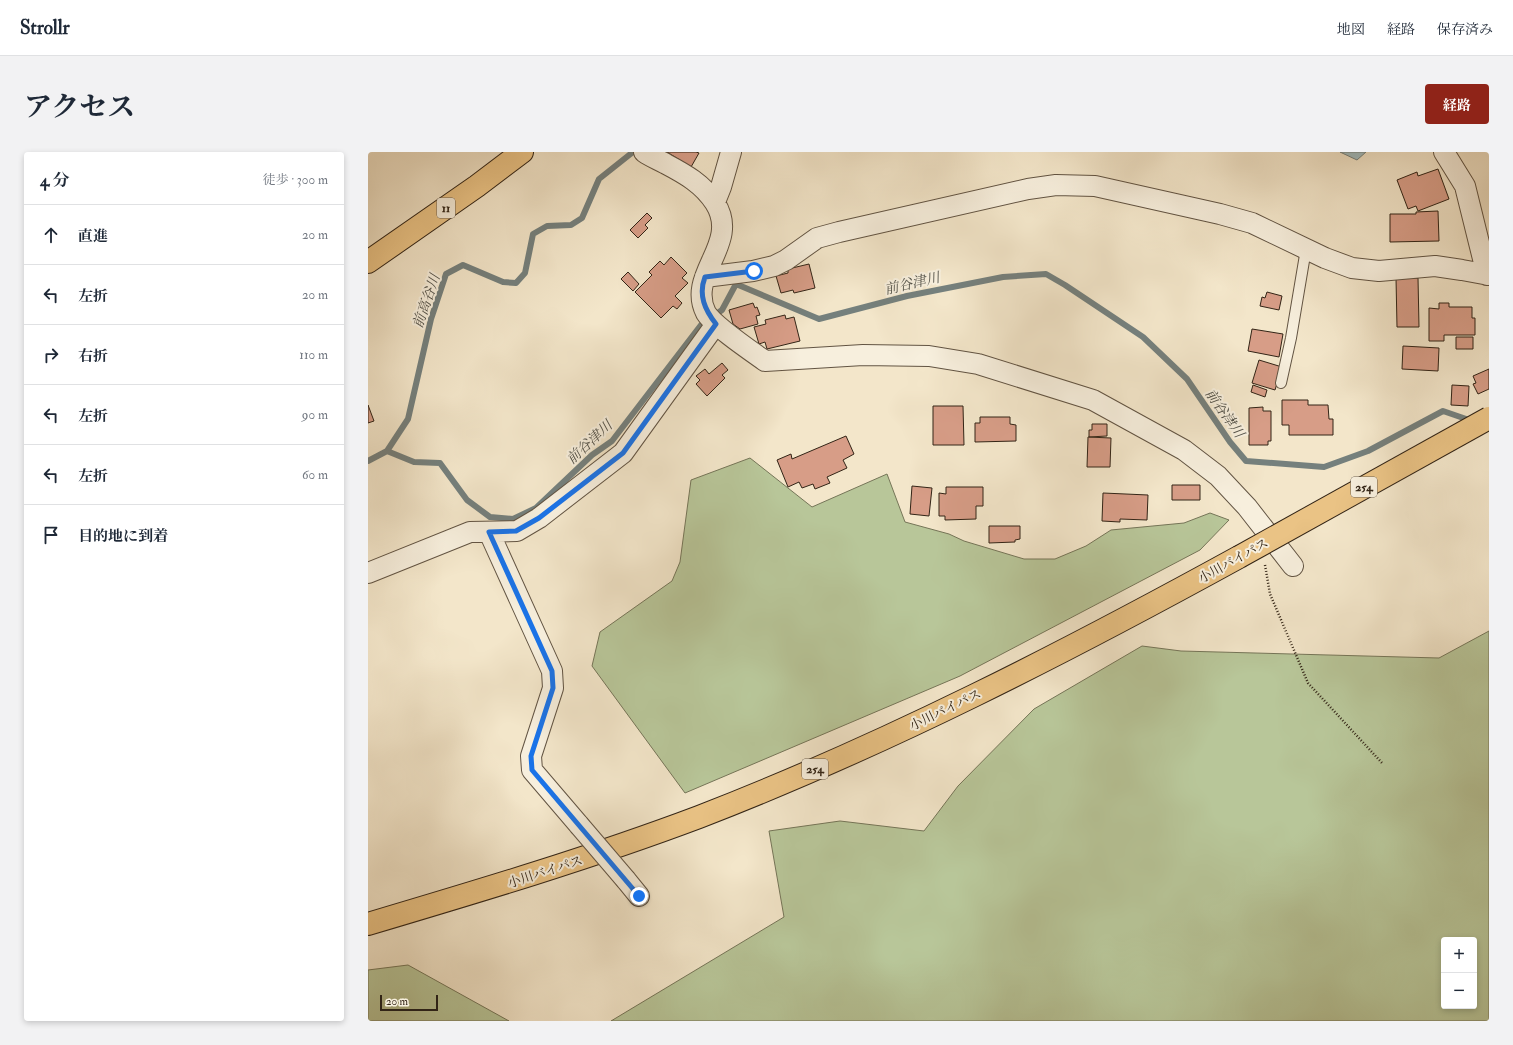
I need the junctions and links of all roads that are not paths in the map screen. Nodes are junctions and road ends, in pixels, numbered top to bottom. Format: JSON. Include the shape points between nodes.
{"nodes":[{"id":1,"x":522,"y":152,"type":"edge"},
{"id":2,"x":644,"y":152,"type":"edge"},
{"id":3,"x":731,"y":152,"type":"edge"},
{"id":4,"x":1444,"y":152,"type":"edge"},
{"id":5,"x":715,"y":202,"type":"junction"},
{"id":6,"x":1306,"y":249,"type":"junction"},
{"id":7,"x":368,"y":262,"type":"edge"},
{"id":8,"x":1488,"y":275,"type":"edge"},
{"id":9,"x":705,"y":277,"type":"junction"},
{"id":10,"x":716,"y":324,"type":"junction"},
{"id":11,"x":1281,"y":383,"type":"dead end"},
{"id":12,"x":1489,"y":418,"type":"edge"},
{"id":13,"x":489,"y":532,"type":"junction"},
{"id":14,"x":1293,"y":566,"type":"dead end"},
{"id":15,"x":368,"y":573,"type":"edge"},
{"id":16,"x":639,"y":896,"type":"dead end"},
{"id":17,"x":368,"y":924,"type":"edge"}],
"edges":[{"from":1,"to":7,"type":"main road","number":"11"},
{"from":2,"to":5,"type":"street","via":[[687,175],[705,188]]},
{"from":3,"to":5,"type":"street"},
{"from":4,"to":8,"type":"street","via":[[1464,186]]},
{"from":5,"to":9,"type":"street","via":[[724,226],[720,243]]},
{"from":6,"to":8,"type":"street","via":[[1352,268],[1379,271],[1435,266]]},
{"from":6,"to":9,"type":"street","via":[[1252,224],[1220,214],[1095,186],[1056,185],[1028,189],[839,232],[817,238],[774,266]]},
{"from":6,"to":11,"type":"lane"},
{"from":9,"to":10,"type":"street","via":[[702,297],[706,313]]},
{"from":10,"to":13,"type":"street","via":[[623,453],[539,518],[516,531]]},
{"from":10,"to":14,"type":"street","via":[[765,361],[863,355],[929,356],[978,364],[1093,400],[1184,450],[1218,476],[1247,507]]},
{"from":12,"to":17,"type":"main road","name":"小川バイパス","number":"254","bridge":true,"via":[[1136,613],[1036,665],[818,768],[610,849]]},
{"from":13,"to":15,"type":"street","via":[[470,532]]},
{"from":13,"to":16,"type":"street","bridge":true,"via":[[552,671],[553,688],[531,756],[532,770]]}]}
